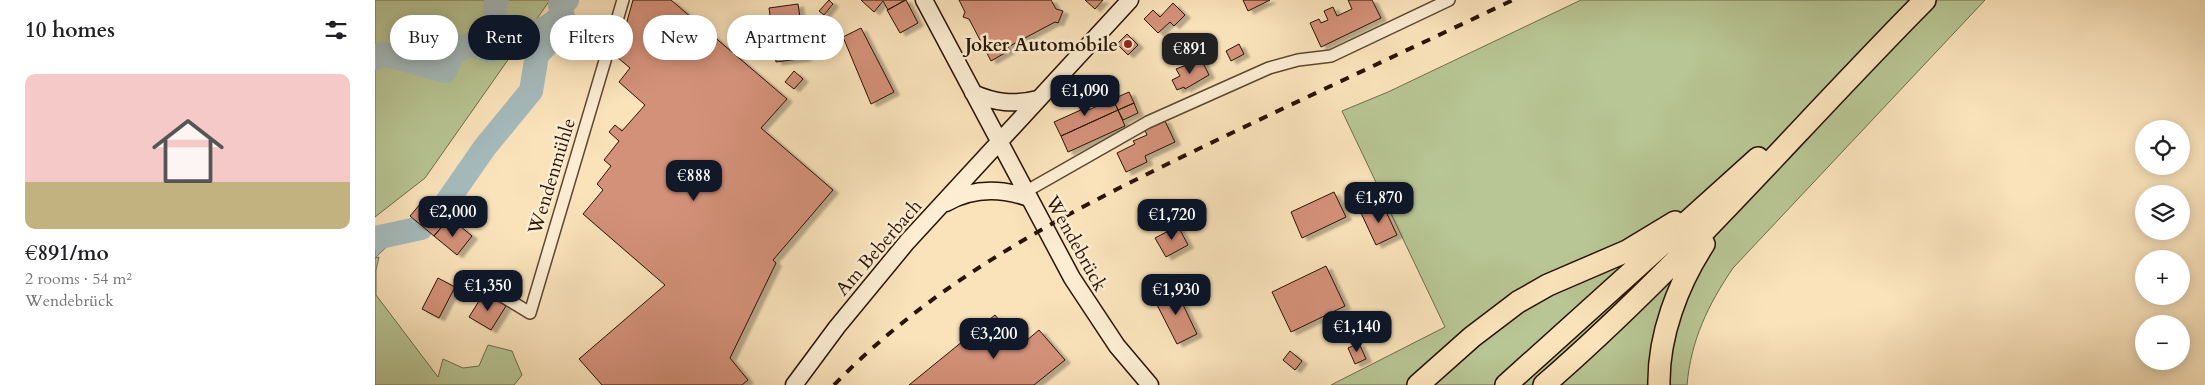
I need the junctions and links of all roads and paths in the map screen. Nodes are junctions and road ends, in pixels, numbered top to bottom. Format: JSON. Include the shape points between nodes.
{"nodes":[{"id":1,"x":623,"y":0,"type":"edge"},
{"id":2,"x":925,"y":0,"type":"edge"},
{"id":3,"x":1130,"y":0,"type":"edge"},
{"id":4,"x":1449,"y":0,"type":"edge"},
{"id":5,"x":1925,"y":0,"type":"edge"},
{"id":6,"x":973,"y":93,"type":"junction"},
{"id":7,"x":1038,"y":99,"type":"junction"},
{"id":8,"x":999,"y":141,"type":"junction"},
{"id":9,"x":1027,"y":195,"type":"junction"},
{"id":10,"x":1721,"y":204,"type":"junction"},
{"id":11,"x":939,"y":206,"type":"junction"},
{"id":12,"x":486,"y":286,"type":"dead end"},
{"id":13,"x":1547,"y":383,"type":"edge"},
{"id":14,"x":794,"y":385,"type":"edge"},
{"id":15,"x":1150,"y":385,"type":"edge"},
{"id":16,"x":1418,"y":385,"type":"edge"},
{"id":17,"x":1506,"y":385,"type":"edge"},
{"id":18,"x":1659,"y":385,"type":"edge"}],
"edges":[{"from":1,"to":12,"type":"street","name":"Wendenmühle","via":[[530,313]]},
{"from":2,"to":6,"type":"main road","name":"Wendebrück"},
{"from":3,"to":7,"type":"main road","name":"Am Beberbach"},
{"from":4,"to":9,"type":"street","name":"Wendebrück","via":[[1331,56],[1269,68],[1148,122]]},
{"from":5,"to":10,"type":"highway"},
{"from":6,"to":7,"type":"main road","via":[[1005,103]]},
{"from":6,"to":8,"type":"main road","name":"Wendebrück"},
{"from":7,"to":8,"type":"main road","name":"Am Beberbach"},
{"from":8,"to":9,"type":"main road","name":"Wendebrück"},
{"from":8,"to":11,"type":"main road","name":"Am Beberbach"},
{"from":9,"to":11,"type":"main road","via":[[978,191]]},
{"from":9,"to":15,"type":"main road","name":"Wendebrück","via":[[1095,315]]},
{"from":10,"to":13,"type":"highway","via":[[1620,316]]},
{"from":10,"to":16,"type":"highway","via":[[1518,302]]},
{"from":10,"to":17,"type":"highway","via":[[1641,266]]},
{"from":10,"to":18,"type":"highway","via":[[1670,312]]},
{"from":11,"to":14,"type":"main road","name":"Am Beberbach","via":[[869,287]]}]}
